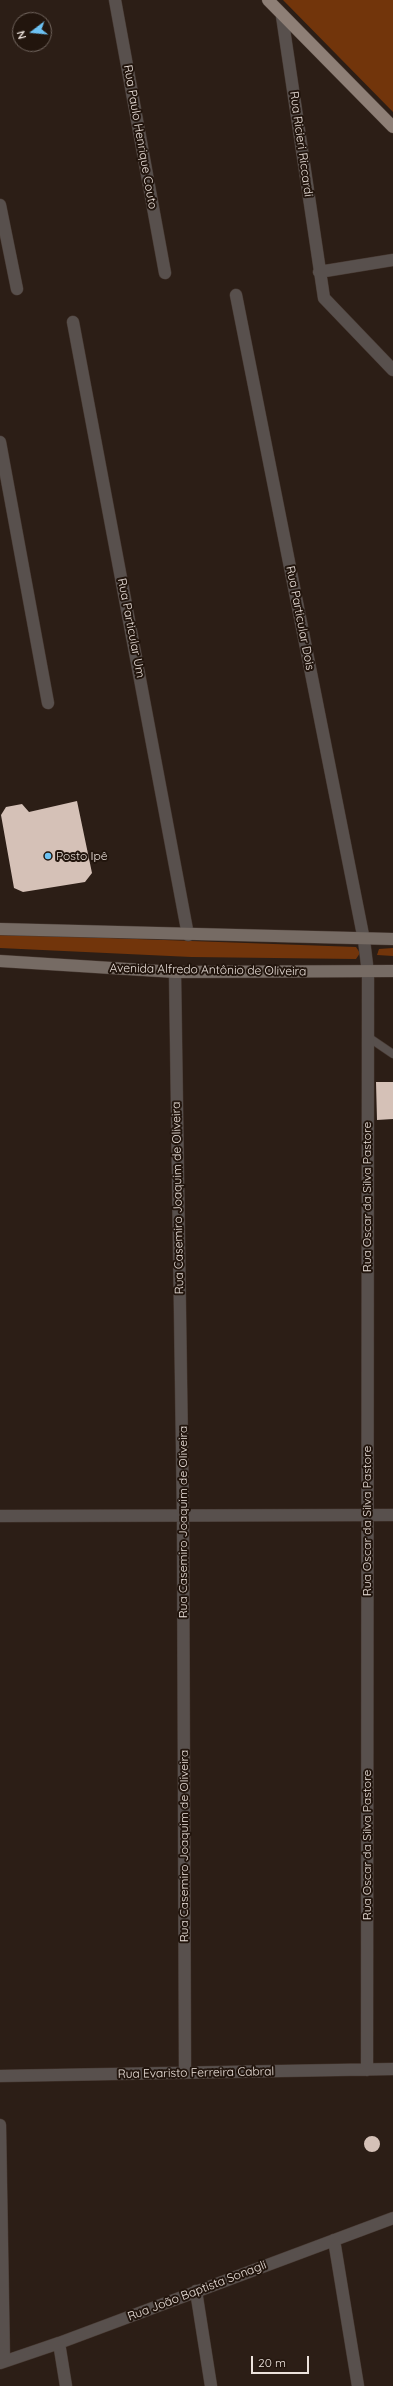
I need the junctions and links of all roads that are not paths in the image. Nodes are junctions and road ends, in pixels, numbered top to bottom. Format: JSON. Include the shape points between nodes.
{"nodes":[{"id":1,"x":115,"y":0,"type":"edge"},
{"id":2,"x":268,"y":0,"type":"edge"},
{"id":3,"x":282,"y":16,"type":"junction"},
{"id":4,"x":393,"y":127,"type":"edge"},
{"id":5,"x":0,"y":205,"type":"edge"},
{"id":6,"x":393,"y":260,"type":"edge"},
{"id":7,"x":319,"y":272,"type":"junction"},
{"id":8,"x":165,"y":273,"type":"dead end"},
{"id":9,"x":17,"y":289,"type":"dead end"},
{"id":10,"x":236,"y":295,"type":"dead end"},
{"id":11,"x":73,"y":322,"type":"dead end"},
{"id":12,"x":393,"y":370,"type":"edge"},
{"id":13,"x":0,"y":442,"type":"edge"},
{"id":14,"x":48,"y":703,"type":"dead end"},
{"id":15,"x":0,"y":930,"type":"edge"},
{"id":16,"x":188,"y":935,"type":"junction"},
{"id":17,"x":393,"y":939,"type":"edge"},
{"id":18,"x":364,"y":940,"type":"junction"},
{"id":19,"x":0,"y":961,"type":"edge"},
{"id":20,"x":393,"y":971,"type":"edge"},
{"id":21,"x":175,"y":972,"type":"junction"},
{"id":22,"x":368,"y":973,"type":"junction"},
{"id":23,"x":368,"y":1038,"type":"junction"},
{"id":24,"x":393,"y":1054,"type":"edge"},
{"id":25,"x":367,"y":1515,"type":"junction"},
{"id":26,"x":393,"y":1515,"type":"edge"},
{"id":27,"x":0,"y":1516,"type":"edge"},
{"id":28,"x":183,"y":1516,"type":"junction"},
{"id":29,"x":393,"y":2069,"type":"edge"},
{"id":30,"x":367,"y":2070,"type":"junction"},
{"id":31,"x":185,"y":2073,"type":"junction"},
{"id":32,"x":0,"y":2076,"type":"edge"},
{"id":33,"x":0,"y":2126,"type":"edge"},
{"id":34,"x":393,"y":2218,"type":"edge"},
{"id":35,"x":334,"y":2240,"type":"junction"},
{"id":36,"x":196,"y":2291,"type":"junction"},
{"id":37,"x":59,"y":2344,"type":"junction"},
{"id":38,"x":2,"y":2362,"type":"edge"},
{"id":39,"x":66,"y":2386,"type":"edge"},
{"id":40,"x":211,"y":2386,"type":"edge"},
{"id":41,"x":358,"y":2386,"type":"edge"}],
"edges":[{"from":1,"to":8,"type":"street","name":"Rua Paulo Henrique Couto"},
{"from":2,"to":3,"type":"main road"},
{"from":3,"to":4,"type":"main road"},
{"from":3,"to":7,"type":"street","name":"Rua Ricieri Riccardi"},
{"from":5,"to":9,"type":"street"},
{"from":6,"to":7,"type":"street"},
{"from":7,"to":12,"type":"street","name":"Rua Ricieri Riccardi","via":[[324,298]]},
{"from":10,"to":18,"type":"street","name":"Rua Particular Dois"},
{"from":11,"to":16,"type":"street","name":"Rua Particular Um"},
{"from":13,"to":14,"type":"street"},
{"from":15,"to":16,"type":"main road"},
{"from":16,"to":18,"type":"main road"},
{"from":17,"to":18,"type":"main road"},
{"from":18,"to":22,"type":"street","name":"Rua Particular Dois"},
{"from":19,"to":21,"type":"main road","name":"Avenida Alfredo Antônio de Oliveira"},
{"from":20,"to":22,"type":"main road","name":"Avenida Alfredo Antônio de Oliveira"},
{"from":21,"to":22,"type":"main road","name":"Avenida Alfredo Antônio de Oliveira"},
{"from":21,"to":28,"type":"street","name":"Rua Casemiro Joaquim de Oliveira"},
{"from":22,"to":23,"type":"street","name":"Rua Oscar da Silva Pastore"},
{"from":23,"to":24,"type":"lane"},
{"from":23,"to":25,"type":"street","name":"Rua Oscar da Silva Pastore"},
{"from":25,"to":26,"type":"street"},
{"from":25,"to":28,"type":"street"},
{"from":25,"to":30,"type":"street","name":"Rua Oscar da Silva Pastore"},
{"from":27,"to":28,"type":"street"},
{"from":28,"to":31,"type":"street","name":"Rua Casemiro Joaquim de Oliveira"},
{"from":29,"to":30,"type":"street","name":"Rua Evaristo Ferreira Cabral"},
{"from":30,"to":31,"type":"street","name":"Rua Evaristo Ferreira Cabral"},
{"from":31,"to":32,"type":"street","name":"Rua Evaristo Ferreira Cabral"},
{"from":33,"to":38,"type":"street"},
{"from":34,"to":35,"type":"street","name":"Rua João Baptista Sonagli"},
{"from":35,"to":36,"type":"street","name":"Rua João Baptista Sonagli"},
{"from":35,"to":41,"type":"street"},
{"from":36,"to":37,"type":"street","name":"Rua João Baptista Sonagli"},
{"from":36,"to":40,"type":"street"},
{"from":37,"to":38,"type":"street","name":"Rua João Baptista Sonagli"},
{"from":37,"to":39,"type":"street"}]}
